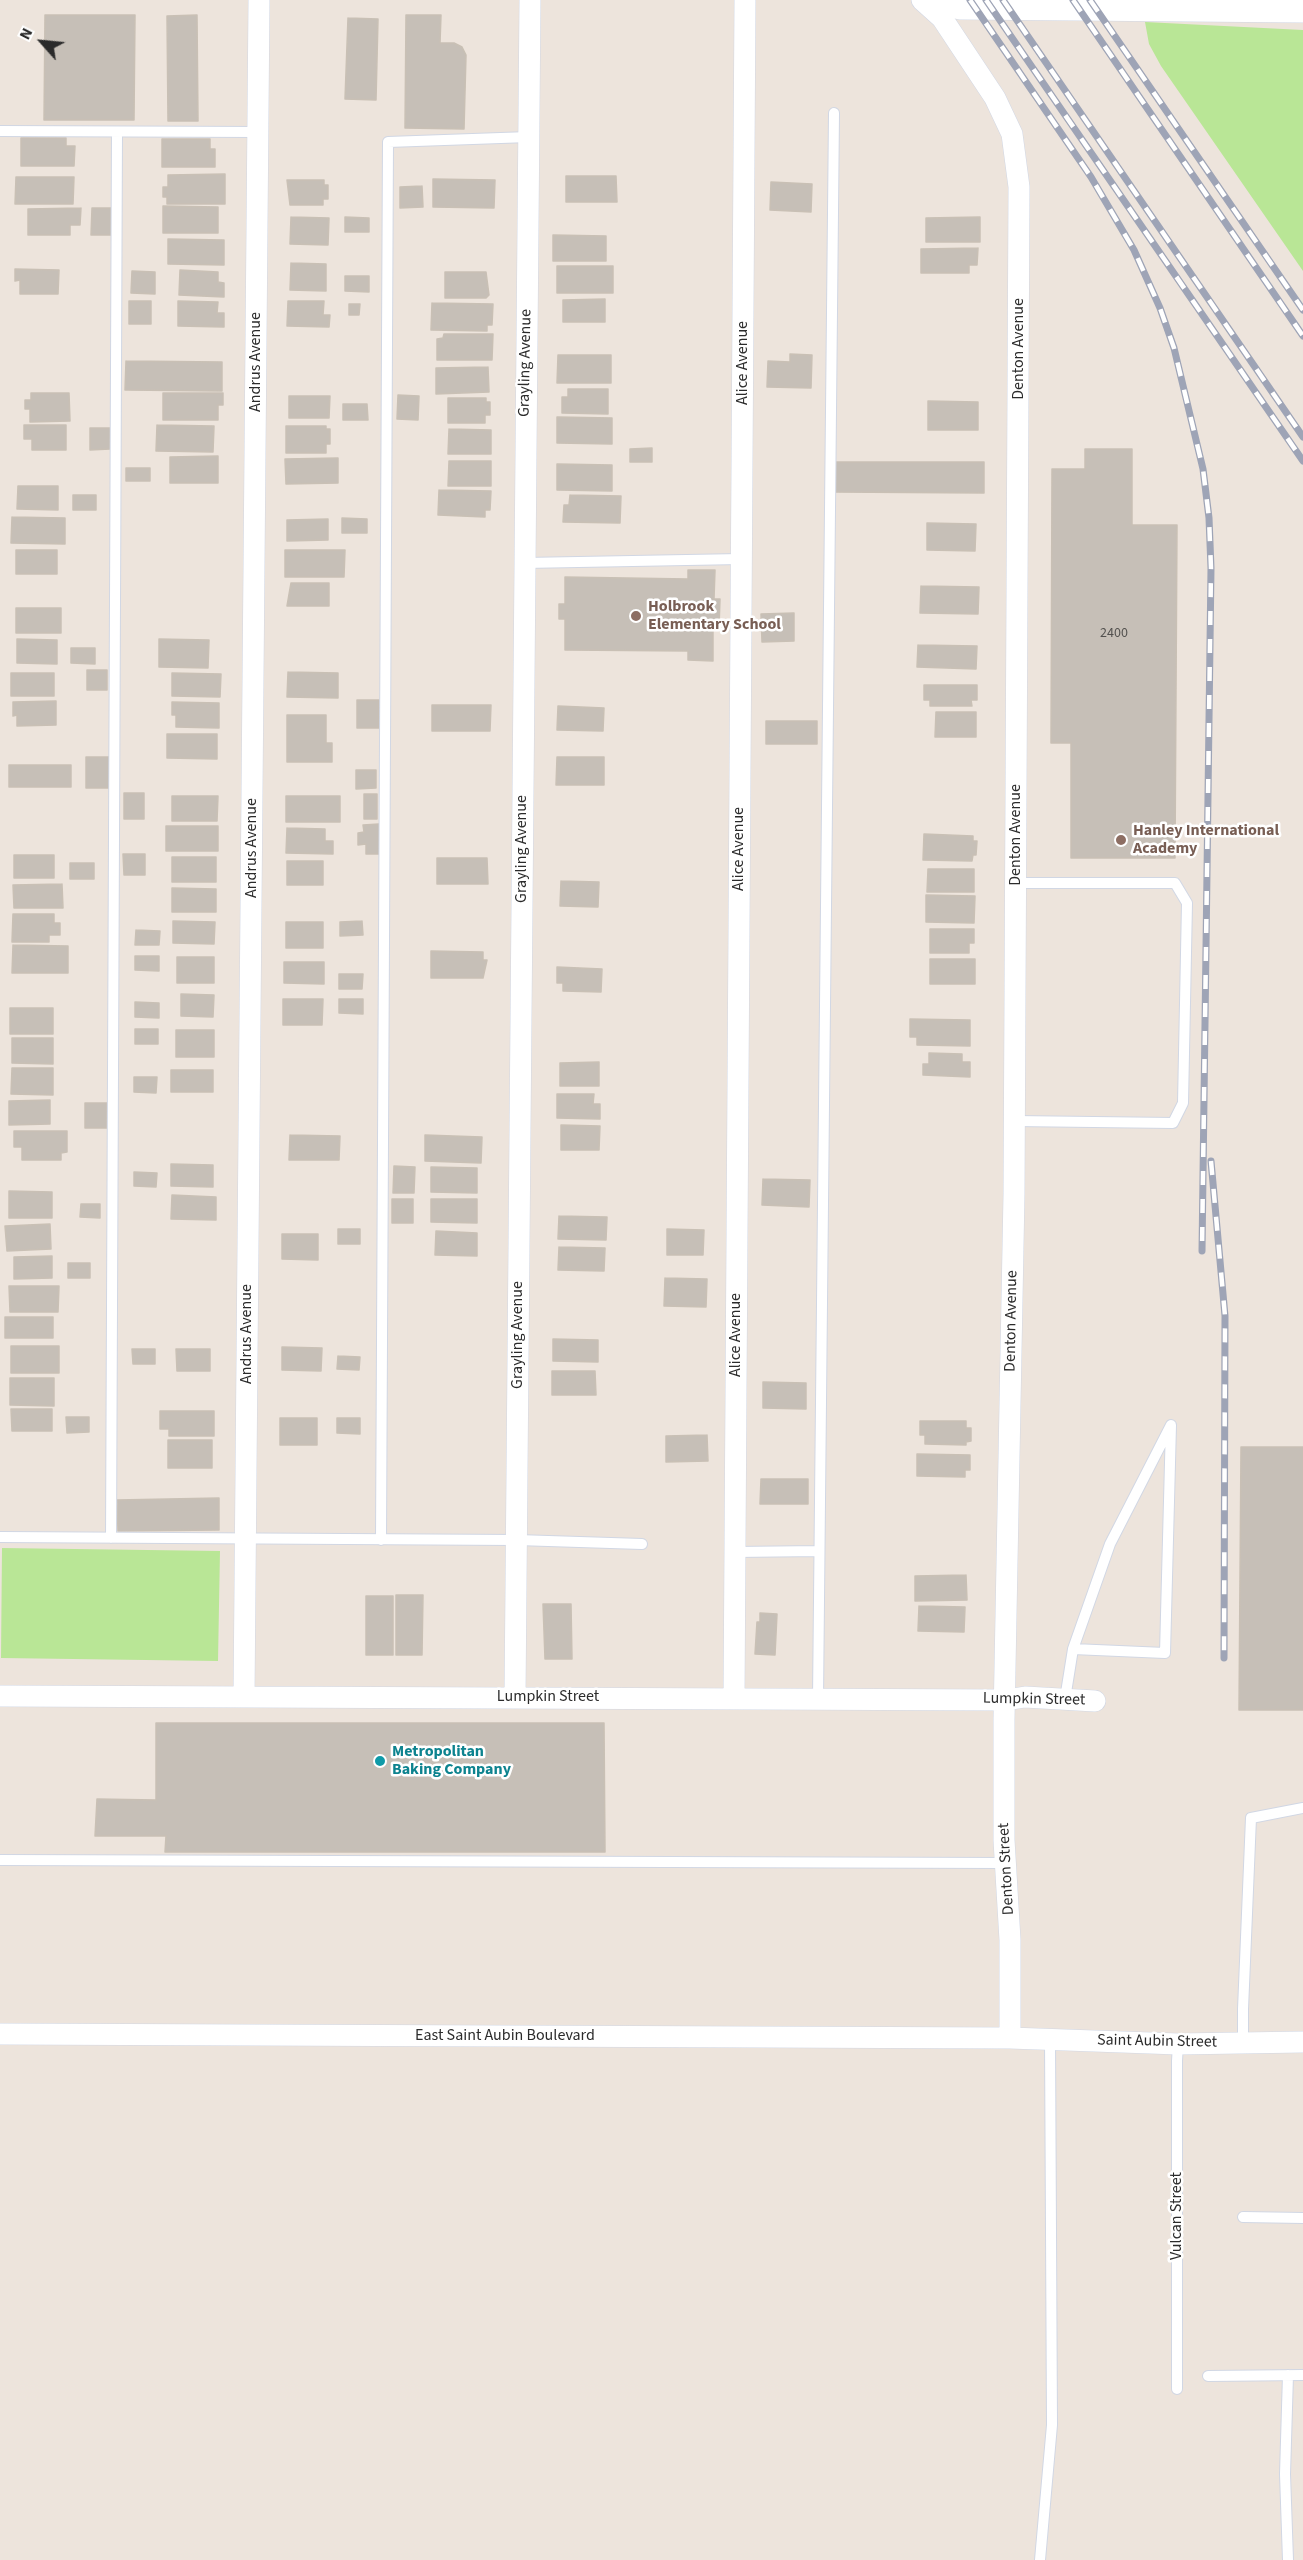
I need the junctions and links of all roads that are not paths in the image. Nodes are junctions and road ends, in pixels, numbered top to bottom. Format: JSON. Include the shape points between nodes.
{"nodes":[{"id":1,"x":259,"y":0,"type":"edge"},
{"id":2,"x":530,"y":0,"type":"edge"},
{"id":3,"x":745,"y":0,"type":"edge"},
{"id":4,"x":922,"y":0,"type":"edge"},
{"id":5,"x":934,"y":0,"type":"edge"},
{"id":6,"x":1147,"y":4,"type":"edge"},
{"id":7,"x":1303,"y":9,"type":"edge"},
{"id":8,"x":834,"y":112,"type":"dead end"},
{"id":9,"x":0,"y":131,"type":"edge"},
{"id":10,"x":117,"y":132,"type":"junction"},
{"id":11,"x":258,"y":132,"type":"junction"},
{"id":12,"x":529,"y":137,"type":"junction"},
{"id":13,"x":741,"y":559,"type":"junction"},
{"id":14,"x":524,"y":562,"type":"junction"},
{"id":15,"x":1016,"y":882,"type":"junction"},
{"id":16,"x":1014,"y":1121,"type":"junction"},
{"id":17,"x":0,"y":1537,"type":"edge"},
{"id":18,"x":111,"y":1538,"type":"junction"},
{"id":19,"x":246,"y":1540,"type":"junction"},
{"id":20,"x":381,"y":1540,"type":"junction"},
{"id":21,"x":517,"y":1540,"type":"junction"},
{"id":22,"x":642,"y":1544,"type":"dead end"},
{"id":23,"x":819,"y":1551,"type":"junction"},
{"id":24,"x":735,"y":1552,"type":"junction"},
{"id":25,"x":1073,"y":1649,"type":"junction"},
{"id":26,"x":0,"y":1695,"type":"edge"},
{"id":27,"x":244,"y":1696,"type":"junction"},
{"id":28,"x":515,"y":1697,"type":"junction"},
{"id":29,"x":734,"y":1698,"type":"junction"},
{"id":30,"x":818,"y":1699,"type":"junction"},
{"id":31,"x":1065,"y":1699,"type":"junction"},
{"id":32,"x":1006,"y":1700,"type":"junction"},
{"id":33,"x":1095,"y":1701,"type":"dead end"},
{"id":34,"x":1303,"y":1808,"type":"edge"},
{"id":35,"x":0,"y":1860,"type":"edge"},
{"id":36,"x":1005,"y":1863,"type":"junction"},
{"id":37,"x":0,"y":2034,"type":"edge"},
{"id":38,"x":1010,"y":2038,"type":"junction"},
{"id":39,"x":1050,"y":2039,"type":"junction"},
{"id":40,"x":1303,"y":2042,"type":"edge"},
{"id":41,"x":1243,"y":2043,"type":"junction"},
{"id":42,"x":1179,"y":2044,"type":"junction"},
{"id":43,"x":1243,"y":2217,"type":"dead end"},
{"id":44,"x":1303,"y":2218,"type":"edge"},
{"id":45,"x":1288,"y":2375,"type":"junction"},
{"id":46,"x":1303,"y":2375,"type":"edge"},
{"id":47,"x":1208,"y":2376,"type":"dead end"},
{"id":48,"x":1177,"y":2389,"type":"dead end"},
{"id":49,"x":1040,"y":2560,"type":"edge"},
{"id":50,"x":1288,"y":2560,"type":"edge"}],
"edges":[{"from":1,"to":11,"type":"street","name":"Andrus Avenue"},
{"from":2,"to":12,"type":"street","name":"Grayling Avenue"},
{"from":3,"to":13,"type":"street","name":"Alice Avenue"},
{"from":4,"to":15,"type":"street","name":"Denton Avenue","via":[[942,18],[995,98],[1012,134],[1019,187]]},
{"from":5,"to":6,"type":"street","via":[[961,6]]},
{"from":6,"to":7,"type":"street"},
{"from":8,"to":23,"type":"lane"},
{"from":9,"to":10,"type":"lane"},
{"from":10,"to":11,"type":"lane"},
{"from":10,"to":18,"type":"lane"},
{"from":11,"to":19,"type":"street","name":"Andrus Avenue"},
{"from":12,"to":14,"type":"street","name":"Grayling Avenue"},
{"from":12,"to":20,"type":"lane","via":[[388,142]]},
{"from":13,"to":14,"type":"lane"},
{"from":13,"to":24,"type":"street","name":"Alice Avenue"},
{"from":14,"to":21,"type":"street","name":"Grayling Avenue"},
{"from":15,"to":16,"type":"street","name":"Denton Avenue"},
{"from":15,"to":16,"type":"lane","via":[[1175,883],[1187,903],[1184,1103],[1173,1123]]},
{"from":16,"to":32,"type":"street","name":"Denton Avenue"},
{"from":17,"to":18,"type":"lane"},
{"from":18,"to":19,"type":"lane"},
{"from":19,"to":20,"type":"lane"},
{"from":19,"to":27,"type":"street","name":"Andrus Avenue"},
{"from":20,"to":21,"type":"lane"},
{"from":21,"to":22,"type":"lane"},
{"from":21,"to":28,"type":"street","name":"Grayling Avenue"},
{"from":23,"to":24,"type":"lane"},
{"from":23,"to":30,"type":"lane"},
{"from":24,"to":29,"type":"street","name":"Alice Avenue"},
{"from":25,"to":25,"type":"lane","via":[[1110,1544],[1171,1425],[1166,1653]]},
{"from":25,"to":31,"type":"lane"},
{"from":26,"to":27,"type":"street","name":"Lumpkin Street"},
{"from":27,"to":28,"type":"street","name":"Lumpkin Street"},
{"from":28,"to":29,"type":"street","name":"Lumpkin Street"},
{"from":29,"to":30,"type":"street","name":"Lumpkin Street"},
{"from":30,"to":32,"type":"street","name":"Lumpkin Street"},
{"from":31,"to":32,"type":"street","name":"Lumpkin Street"},
{"from":31,"to":33,"type":"street","name":"Lumpkin Street"},
{"from":32,"to":36,"type":"street","name":"Denton Street"},
{"from":34,"to":41,"type":"lane","via":[[1251,1818]]},
{"from":35,"to":36,"type":"lane"},
{"from":36,"to":38,"type":"street","name":"Denton Street"},
{"from":37,"to":38,"type":"street","name":"East Saint Aubin Boulevard"},
{"from":38,"to":39,"type":"street","name":"Saint Aubin Street"},
{"from":39,"to":42,"type":"street","name":"Saint Aubin Street"},
{"from":39,"to":49,"type":"lane","via":[[1052,2425]]},
{"from":40,"to":41,"type":"street","name":"Saint Aubin Street"},
{"from":41,"to":42,"type":"street","name":"Saint Aubin Street"},
{"from":42,"to":48,"type":"lane","name":"Vulcan Street"},
{"from":43,"to":44,"type":"lane"},
{"from":45,"to":46,"type":"lane"},
{"from":45,"to":47,"type":"lane"},
{"from":45,"to":50,"type":"lane"}]}
